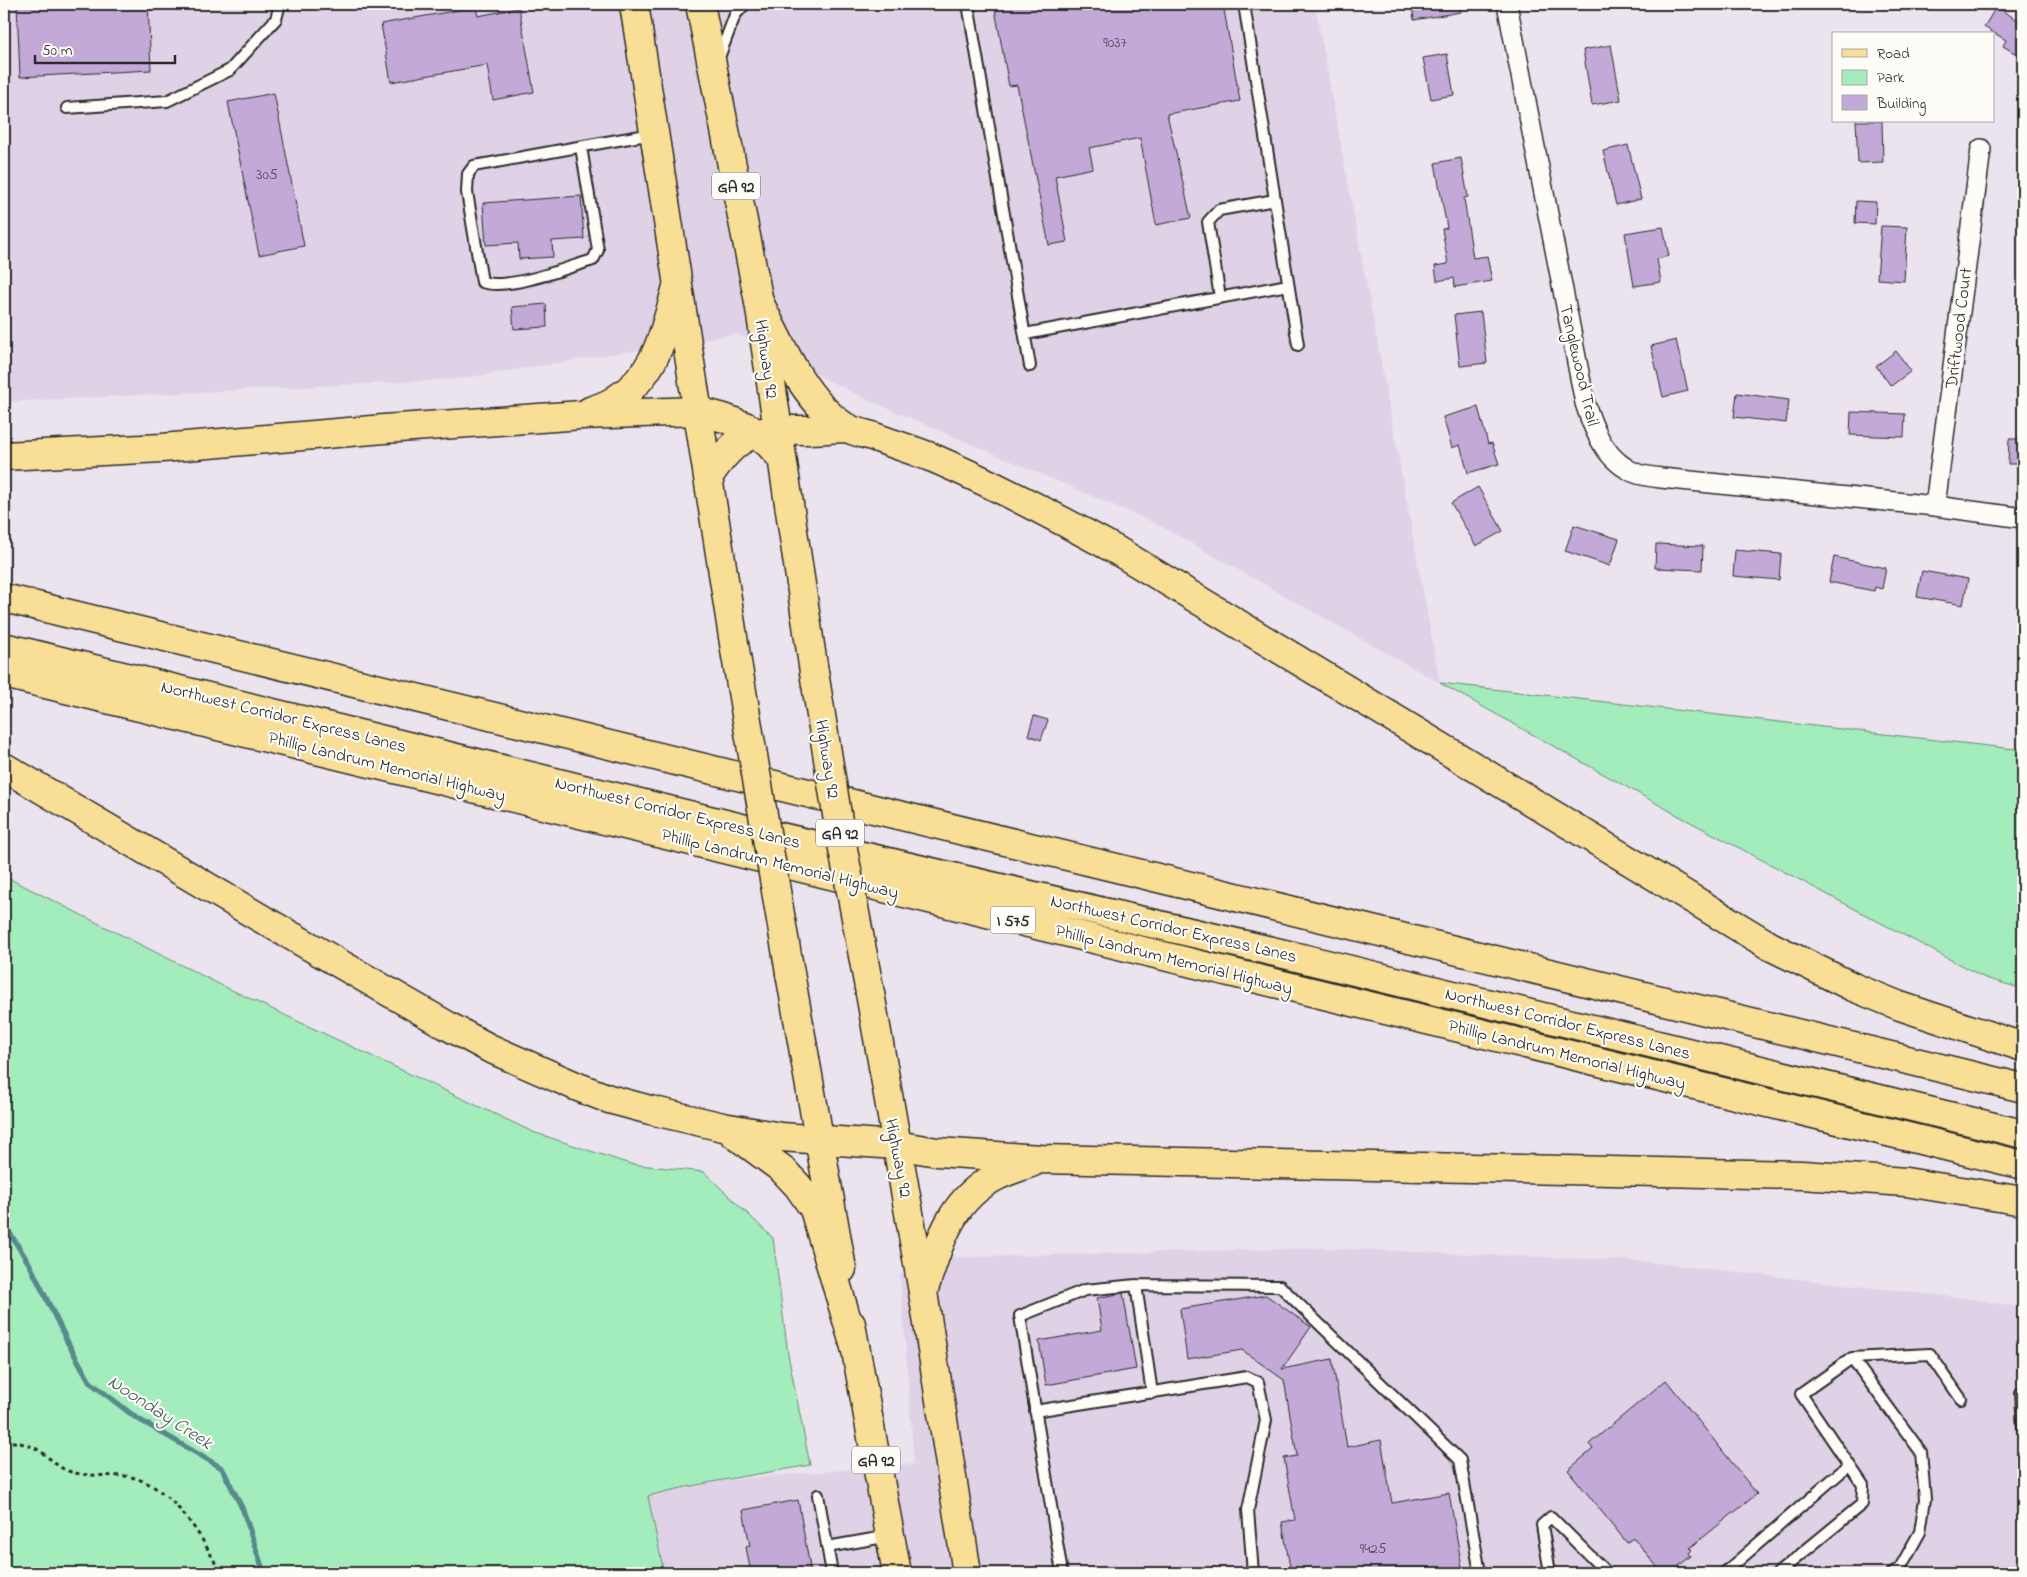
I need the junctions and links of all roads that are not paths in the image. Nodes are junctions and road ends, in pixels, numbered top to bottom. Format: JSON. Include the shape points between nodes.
{"nodes":[{"id":1,"x":280,"y":4,"type":"edge"},
{"id":2,"x":634,"y":4,"type":"edge"},
{"id":3,"x":700,"y":4,"type":"edge"},
{"id":4,"x":744,"y":4,"type":"edge"},
{"id":5,"x":968,"y":4,"type":"edge"},
{"id":6,"x":1244,"y":4,"type":"edge"},
{"id":7,"x":1507,"y":4,"type":"edge"},
{"id":8,"x":714,"y":70,"type":"junction"},
{"id":9,"x":67,"y":108,"type":"dead end"},
{"id":10,"x":654,"y":134,"type":"junction"},
{"id":11,"x":581,"y":147,"type":"junction"},
{"id":12,"x":1982,"y":149,"type":"dead end"},
{"id":13,"x":1275,"y":200,"type":"junction"},
{"id":14,"x":1288,"y":285,"type":"junction"},
{"id":15,"x":677,"y":287,"type":"junction"},
{"id":16,"x":1220,"y":297,"type":"junction"},
{"id":17,"x":758,"y":302,"type":"junction"},
{"id":18,"x":1025,"y":334,"type":"junction"},
{"id":19,"x":1298,"y":345,"type":"dead end"},
{"id":20,"x":1030,"y":366,"type":"dead end"},
{"id":21,"x":698,"y":411,"type":"junction"},
{"id":22,"x":582,"y":415,"type":"junction"},
{"id":23,"x":848,"y":428,"type":"junction"},
{"id":24,"x":766,"y":431,"type":"junction"},
{"id":25,"x":4,"y":456,"type":"edge"},
{"id":26,"x":709,"y":476,"type":"junction"},
{"id":27,"x":1935,"y":506,"type":"junction"},
{"id":28,"x":2023,"y":518,"type":"edge"},
{"id":29,"x":4,"y":598,"type":"edge"},
{"id":30,"x":4,"y":648,"type":"edge"},
{"id":31,"x":4,"y":674,"type":"edge"},
{"id":32,"x":4,"y":767,"type":"edge"},
{"id":33,"x":2023,"y":1047,"type":"edge"},
{"id":34,"x":2023,"y":1088,"type":"edge"},
{"id":35,"x":723,"y":1127,"type":"junction"},
{"id":36,"x":2023,"y":1134,"type":"edge"},
{"id":37,"x":819,"y":1139,"type":"junction"},
{"id":38,"x":896,"y":1145,"type":"junction"},
{"id":39,"x":1042,"y":1159,"type":"junction"},
{"id":40,"x":2023,"y":1165,"type":"edge"},
{"id":41,"x":2023,"y":1200,"type":"edge"},
{"id":42,"x":1136,"y":1285,"type":"junction"},
{"id":43,"x":923,"y":1292,"type":"junction"},
{"id":44,"x":856,"y":1347,"type":"junction"},
{"id":45,"x":1852,"y":1358,"type":"junction"},
{"id":46,"x":2023,"y":1392,"type":"edge"},
{"id":47,"x":1152,"y":1393,"type":"junction"},
{"id":48,"x":1961,"y":1399,"type":"dead end"},
{"id":49,"x":1036,"y":1411,"type":"junction"},
{"id":50,"x":2023,"y":1428,"type":"edge"},
{"id":51,"x":1849,"y":1465,"type":"junction"},
{"id":52,"x":818,"y":1495,"type":"dead end"},
{"id":53,"x":890,"y":1536,"type":"junction"},
{"id":54,"x":827,"y":1547,"type":"junction"},
{"id":55,"x":832,"y":1573,"type":"edge"},
{"id":56,"x":898,"y":1573,"type":"edge"},
{"id":57,"x":967,"y":1573,"type":"edge"},
{"id":58,"x":1062,"y":1573,"type":"edge"},
{"id":59,"x":1253,"y":1573,"type":"edge"},
{"id":60,"x":1480,"y":1573,"type":"edge"},
{"id":61,"x":1550,"y":1573,"type":"edge"},
{"id":62,"x":1607,"y":1573,"type":"edge"},
{"id":63,"x":1724,"y":1573,"type":"edge"},
{"id":64,"x":1778,"y":1573,"type":"edge"},
{"id":65,"x":1892,"y":1573,"type":"edge"}],
"edges":[{"from":1,"to":9,"type":"lane","via":[[276,18],[230,70],[168,101]]},
{"from":2,"to":10,"type":"main road","number":"GA 92"},
{"from":3,"to":8,"type":"main road","name":"Highway 92","number":"GA 92"},
{"from":4,"to":8,"type":"lane","via":[[735,15]]},
{"from":5,"to":18,"type":"lane"},
{"from":6,"to":13,"type":"lane"},
{"from":7,"to":27,"type":"street","name":"Tanglewood Trail","via":[[1585,403],[1603,447],[1637,474]]},
{"from":8,"to":17,"type":"main road","name":"Highway 92","number":"GA 92"},
{"from":10,"to":11,"type":"lane"},
{"from":10,"to":15,"type":"main road","number":"GA 92"},
{"from":11,"to":11,"type":"lane","via":[[474,166],[468,174],[482,282],[506,285],[593,260],[598,250]]},
{"from":12,"to":27,"type":"street","name":"Driftwood Court"},
{"from":13,"to":14,"type":"lane"},
{"from":13,"to":16,"type":"lane","via":[[1219,210],[1208,222]]},
{"from":14,"to":16,"type":"lane"},
{"from":14,"to":19,"type":"lane"},
{"from":15,"to":21,"type":"main road","number":"GA 92"},
{"from":15,"to":22,"type":"main road","via":[[654,361],[644,377],[615,401]]},
{"from":16,"to":18,"type":"lane"},
{"from":17,"to":23,"type":"main road","via":[[805,387]]},
{"from":17,"to":24,"type":"main road","name":"Highway 92","number":"GA 92"},
{"from":18,"to":20,"type":"lane"},
{"from":21,"to":22,"type":"main road"},
{"from":21,"to":24,"type":"main road"},
{"from":21,"to":26,"type":"main road","number":"GA 92"},
{"from":22,"to":25,"type":"main road","via":[[162,448]]},
{"from":23,"to":24,"type":"main road"},
{"from":23,"to":33,"type":"main road","via":[[966,472],[1101,542],[1800,963],[1900,1006]]},
{"from":24,"to":26,"type":"main road","via":[[738,442],[722,456]]},
{"from":24,"to":38,"type":"main road","name":"Highway 92","number":"GA 92","bridge":true,"via":[[781,457],[840,833]]},
{"from":26,"to":37,"type":"main road","number":"GA 92","bridge":true,"via":[[736,656]]},
{"from":27,"to":28,"type":"street","name":"Tanglewood Trail"},
{"from":29,"to":34,"type":"main road"},
{"from":30,"to":36,"type":"main road","name":"Northwest Corridor Express Lanes","via":[[732,826],[1302,959]]},
{"from":31,"to":40,"type":"main road","name":"Phillip Landrum Memorial Highway","number":"I 575"},
{"from":32,"to":35,"type":"main road","via":[[256,916],[489,1048],[609,1099]]},
{"from":35,"to":37,"type":"main road","via":[[782,1137]]},
{"from":35,"to":44,"type":"main road","via":[[782,1169],[814,1209]]},
{"from":37,"to":38,"type":"main road"},
{"from":37,"to":44,"type":"main road","number":"GA 92"},
{"from":38,"to":39,"type":"main road","via":[[937,1152]]},
{"from":38,"to":43,"type":"main road","name":"Highway 92","number":"GA 92"},
{"from":39,"to":41,"type":"main road","via":[[1802,1175],[1906,1182]]},
{"from":39,"to":43,"type":"main road","via":[[997,1176],[966,1198],[947,1225]]},
{"from":42,"to":47,"type":"lane"},
{"from":42,"to":49,"type":"lane","via":[[1085,1290],[1020,1316]]},
{"from":42,"to":60,"type":"lane","via":[[1280,1286],[1460,1460]]},
{"from":43,"to":57,"type":"main road","name":"Highway 92","number":"GA 92"},
{"from":44,"to":53,"type":"main road","number":"GA 92"},
{"from":45,"to":48,"type":"lane","via":[[1930,1354]]},
{"from":45,"to":51,"type":"lane","via":[[1801,1394]]},
{"from":45,"to":65,"type":"lane","via":[[1921,1452],[1926,1499],[1920,1532],[1900,1568]]},
{"from":46,"to":50,"type":"lane"},
{"from":47,"to":49,"type":"lane"},
{"from":47,"to":59,"type":"lane","via":[[1247,1377],[1258,1382],[1266,1420],[1248,1510]]},
{"from":49,"to":58,"type":"lane"},
{"from":51,"to":63,"type":"lane"},
{"from":51,"to":64,"type":"lane","via":[[1863,1485],[1862,1504]]},
{"from":52,"to":54,"type":"lane"},
{"from":53,"to":54,"type":"lane"},
{"from":53,"to":56,"type":"main road","number":"GA 92"},
{"from":54,"to":55,"type":"lane"},
{"from":61,"to":62,"type":"lane","via":[[1542,1525],[1551,1517]]}]}
